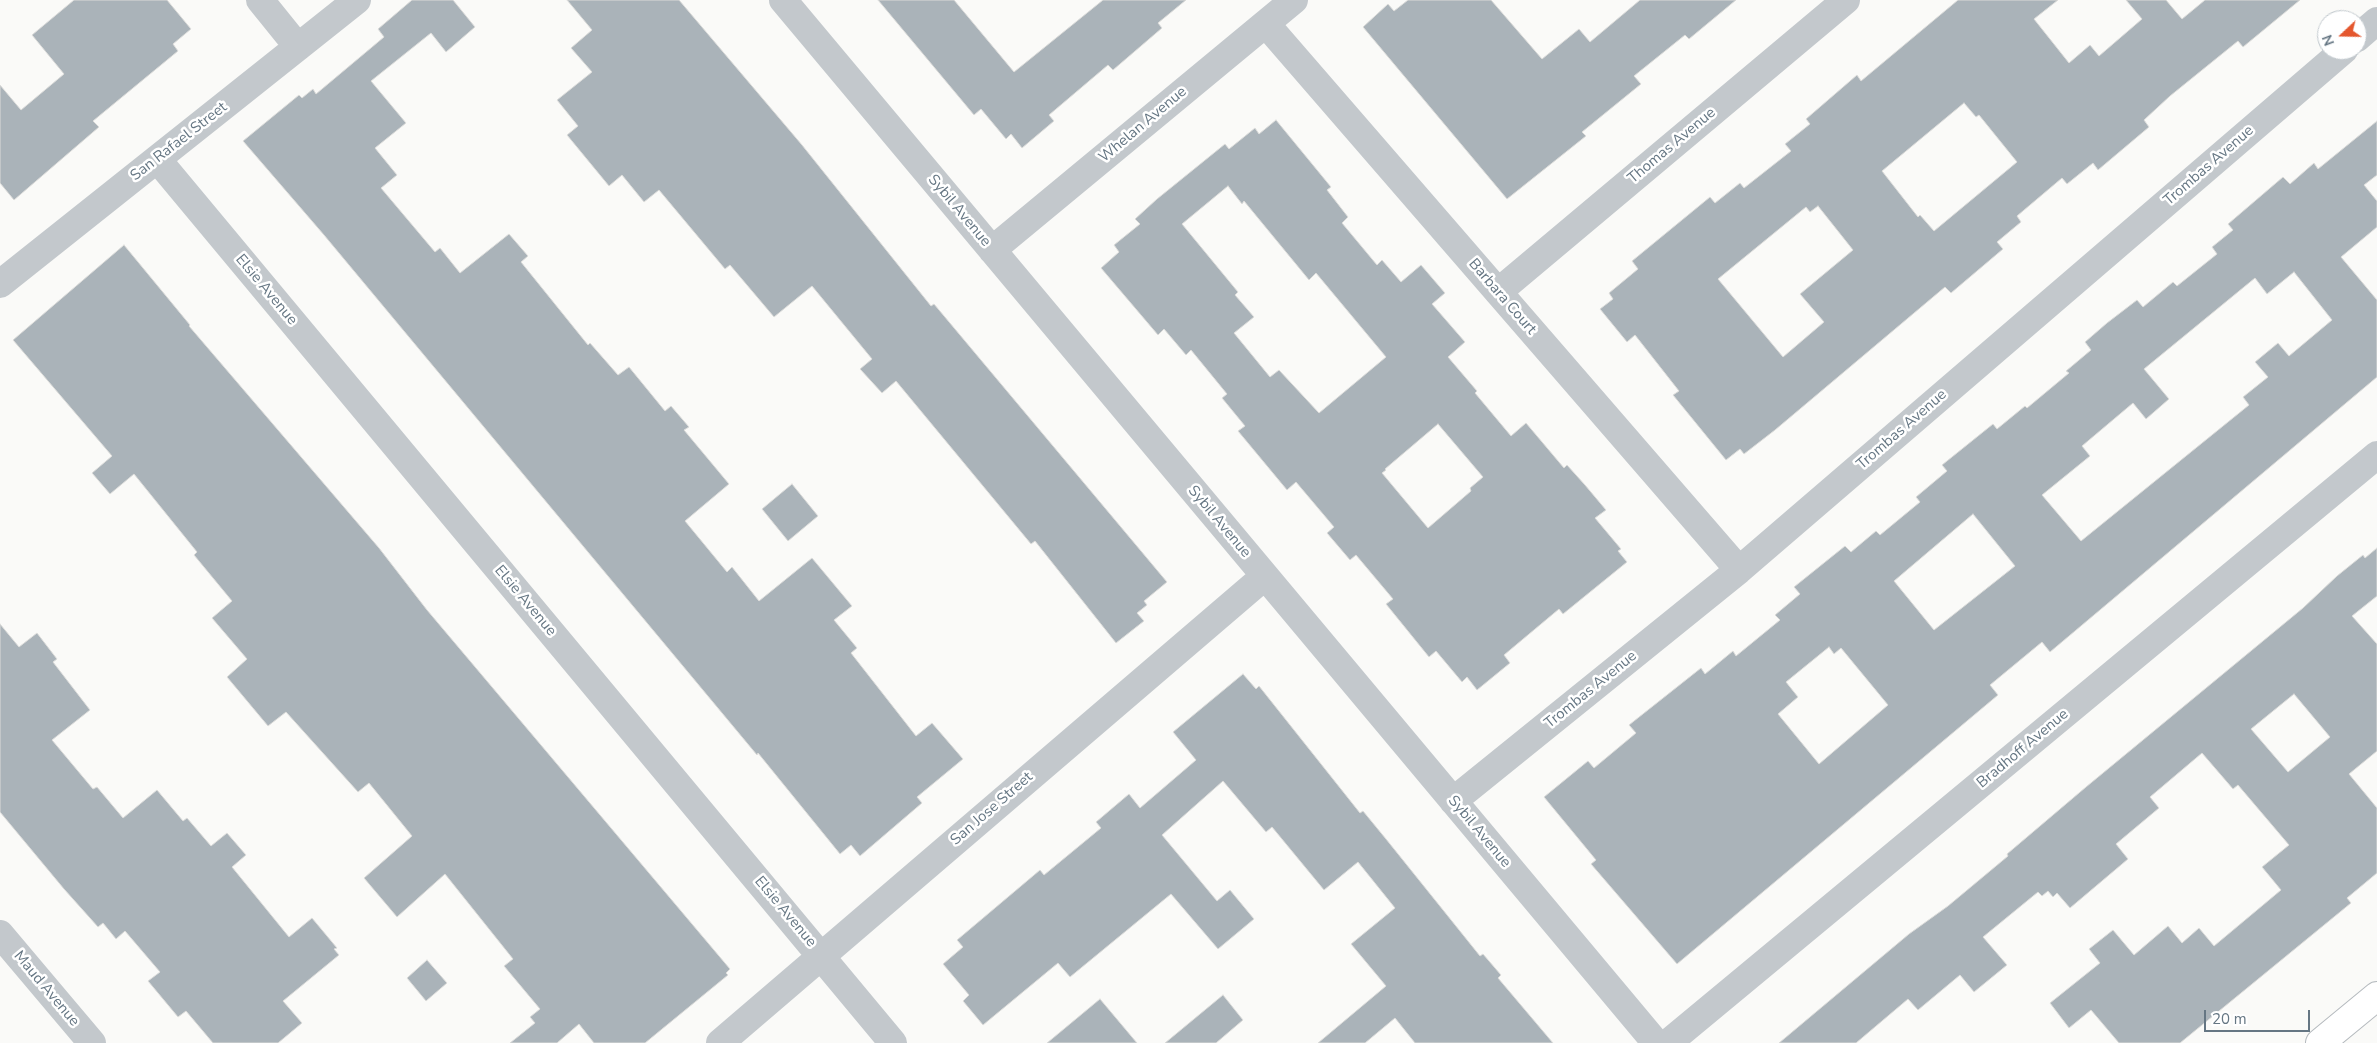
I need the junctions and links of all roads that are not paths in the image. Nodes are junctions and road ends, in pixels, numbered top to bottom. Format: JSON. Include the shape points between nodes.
{"nodes":[{"id":1,"x":260,"y":0,"type":"edge"},
{"id":2,"x":357,"y":0,"type":"edge"},
{"id":3,"x":782,"y":0,"type":"edge"},
{"id":4,"x":1294,"y":0,"type":"edge"},
{"id":5,"x":1846,"y":0,"type":"edge"},
{"id":6,"x":2377,"y":21,"type":"edge"},
{"id":7,"x":1266,"y":24,"type":"junction"},
{"id":8,"x":2367,"y":30,"type":"edge"},
{"id":9,"x":298,"y":47,"type":"junction"},
{"id":10,"x":2332,"y":60,"type":"edge"},
{"id":11,"x":157,"y":159,"type":"junction"},
{"id":12,"x":992,"y":250,"type":"junction"},
{"id":13,"x":0,"y":284,"type":"edge"},
{"id":14,"x":1498,"y":292,"type":"junction"},
{"id":15,"x":2377,"y":455,"type":"edge"},
{"id":16,"x":1739,"y":570,"type":"junction"},
{"id":17,"x":1265,"y":576,"type":"junction"},
{"id":18,"x":1453,"y":801,"type":"junction"},
{"id":19,"x":0,"y":934,"type":"edge"},
{"id":20,"x":821,"y":956,"type":"junction"},
{"id":21,"x":2377,"y":996,"type":"edge"},
{"id":22,"x":92,"y":1043,"type":"edge"},
{"id":23,"x":720,"y":1043,"type":"edge"},
{"id":24,"x":893,"y":1043,"type":"edge"},
{"id":25,"x":1656,"y":1043,"type":"edge"},
{"id":26,"x":1668,"y":1043,"type":"edge"},
{"id":27,"x":2320,"y":1043,"type":"edge"}],
"edges":[{"from":1,"to":9,"type":"street"},
{"from":2,"to":9,"type":"street","name":"San Rafael Street"},
{"from":3,"to":12,"type":"street","name":"Sybil Avenue"},
{"from":4,"to":7,"type":"street","name":"Whelan Avenue"},
{"from":5,"to":14,"type":"street","name":"Thomas Avenue"},
{"from":6,"to":8,"type":"street"},
{"from":7,"to":12,"type":"street","name":"Whelan Avenue"},
{"from":7,"to":14,"type":"street","name":"Barbara Court"},
{"from":9,"to":11,"type":"street","name":"San Rafael Street"},
{"from":10,"to":16,"type":"street","name":"Trombas Avenue"},
{"from":11,"to":13,"type":"street","name":"San Rafael Street"},
{"from":11,"to":20,"type":"street","name":"Elsie Avenue"},
{"from":12,"to":17,"type":"street","name":"Sybil Avenue"},
{"from":14,"to":16,"type":"street","name":"Barbara Court"},
{"from":15,"to":26,"type":"street","name":"Bradhoff Avenue"},
{"from":16,"to":18,"type":"street","name":"Trombas Avenue"},
{"from":17,"to":18,"type":"street","name":"Sybil Avenue"},
{"from":17,"to":20,"type":"street","name":"San Jose Street"},
{"from":18,"to":25,"type":"street","name":"Sybil Avenue"},
{"from":19,"to":22,"type":"street","name":"Maud Avenue"},
{"from":20,"to":23,"type":"street","name":"San Jose Street"},
{"from":20,"to":24,"type":"street","name":"Elsie Avenue"},
{"from":21,"to":27,"type":"main road"}]}
